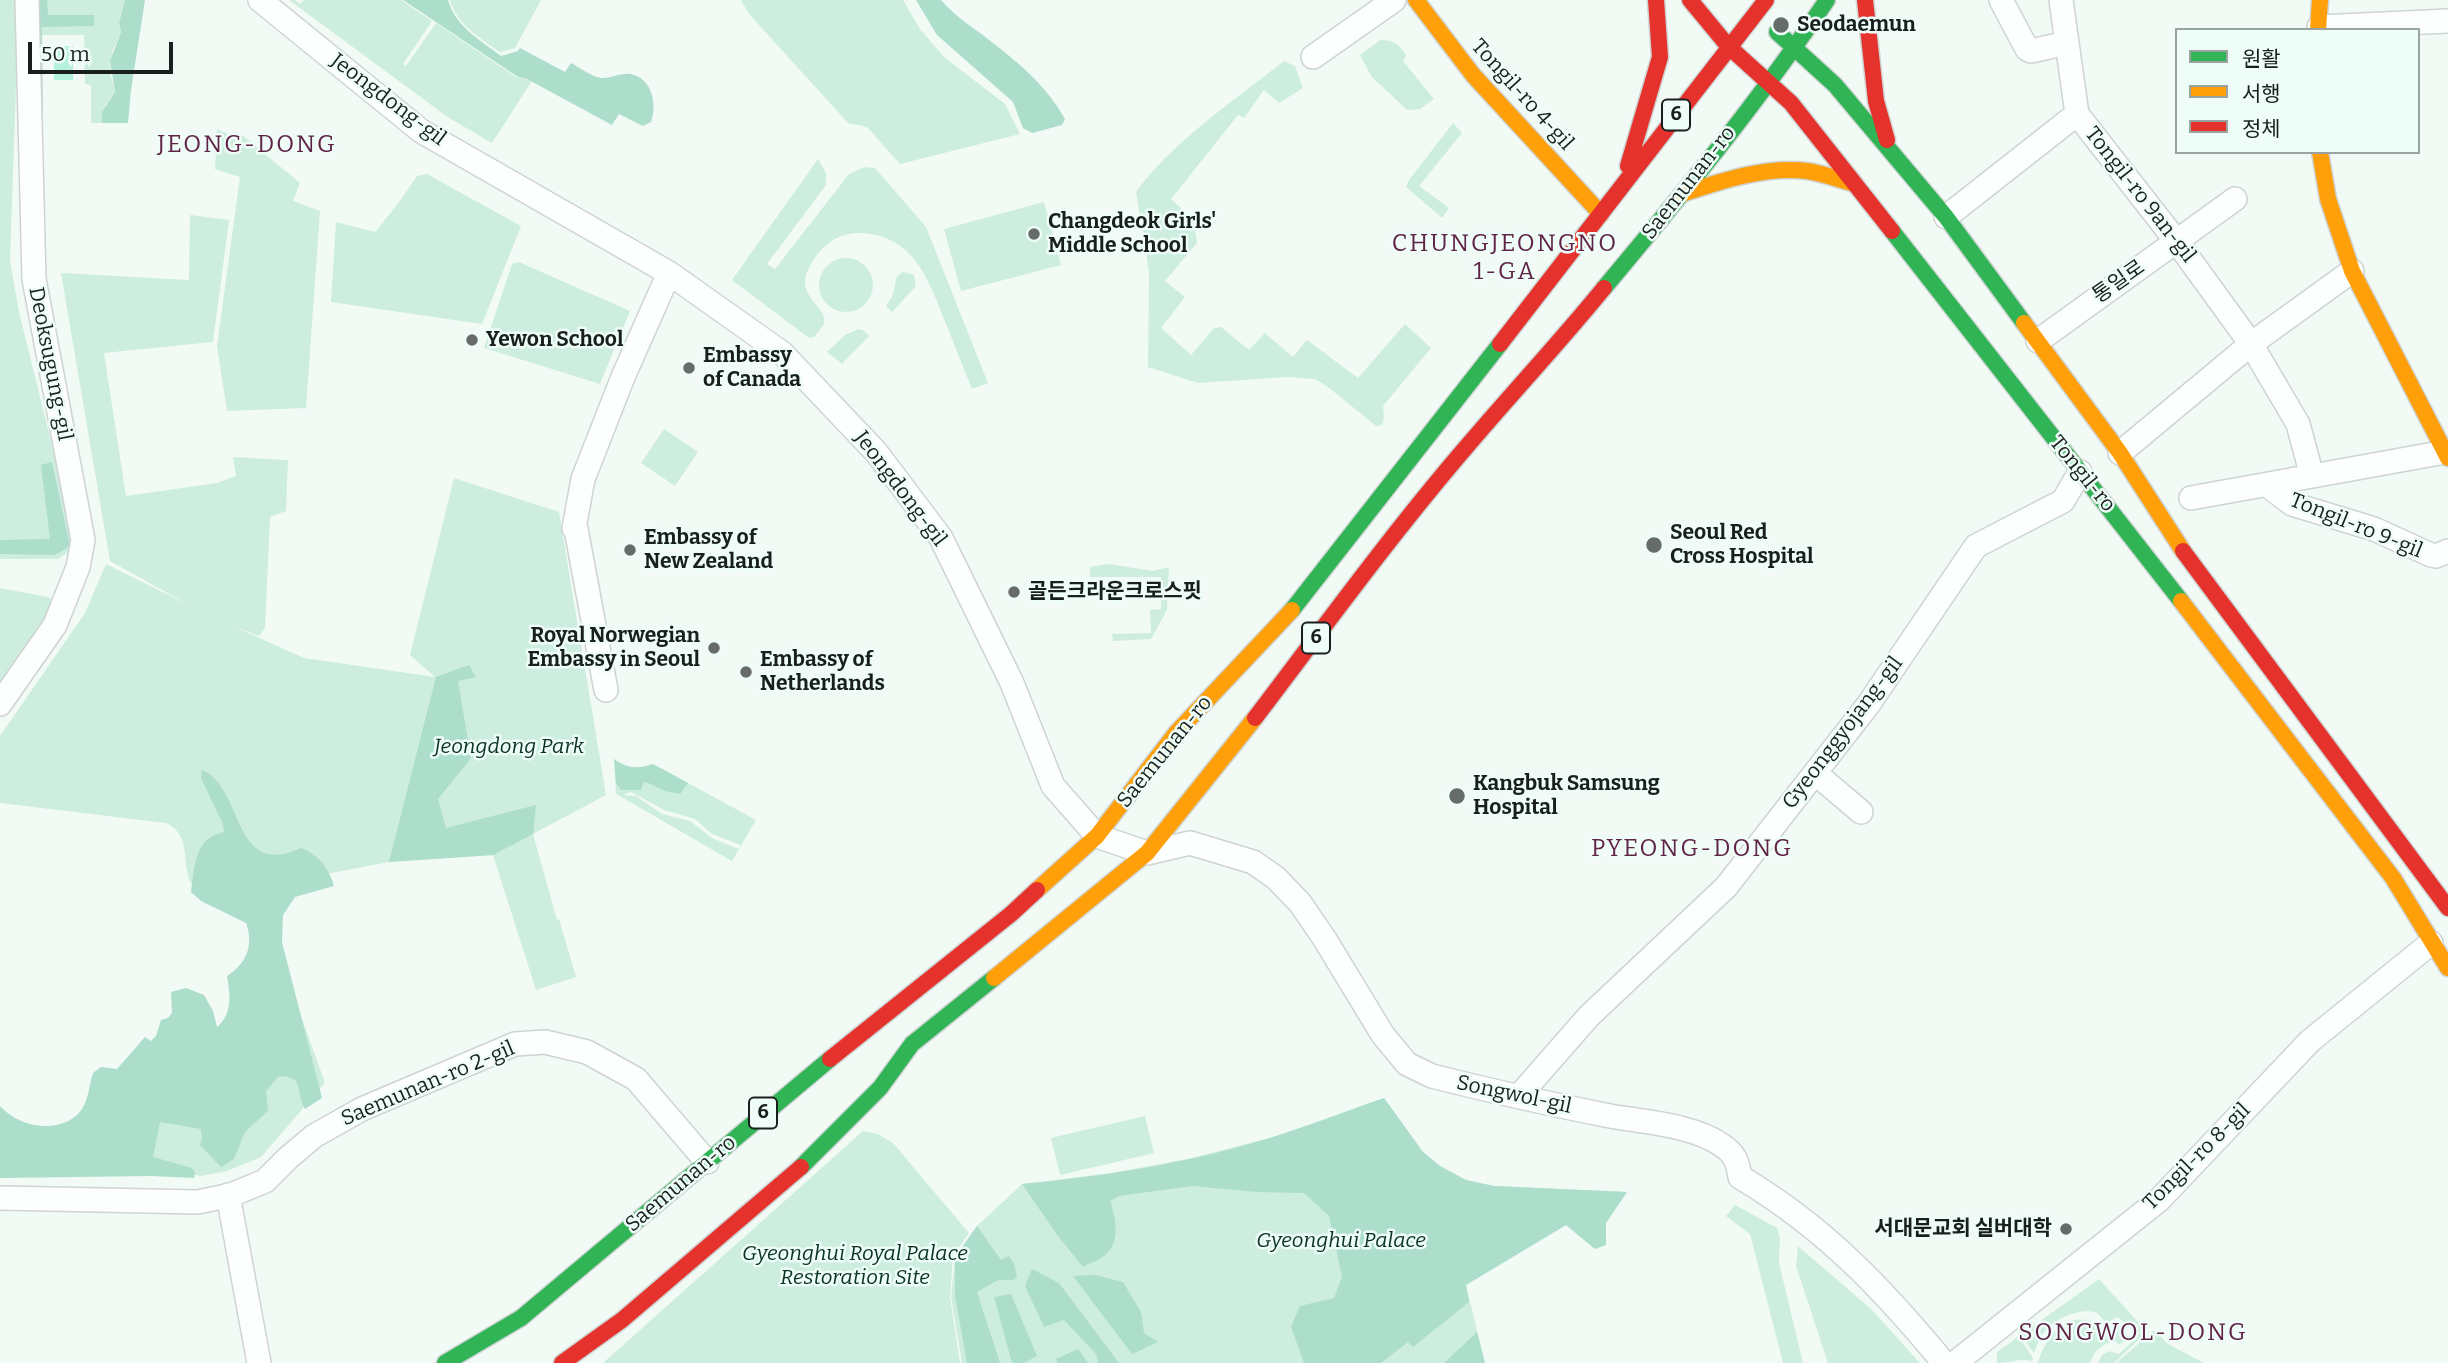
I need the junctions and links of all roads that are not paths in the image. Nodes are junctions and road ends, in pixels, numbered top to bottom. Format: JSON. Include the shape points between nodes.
{"nodes":[{"id":1,"x":27,"y":0,"type":"edge"},
{"id":2,"x":260,"y":0,"type":"edge"},
{"id":3,"x":1394,"y":0,"type":"edge"},
{"id":4,"x":1416,"y":0,"type":"edge"},
{"id":5,"x":1656,"y":0,"type":"edge"},
{"id":6,"x":1690,"y":0,"type":"edge"},
{"id":7,"x":1743,"y":0,"type":"edge"},
{"id":8,"x":1827,"y":0,"type":"edge"},
{"id":9,"x":1865,"y":0,"type":"edge"},
{"id":10,"x":2001,"y":0,"type":"edge"},
{"id":11,"x":2061,"y":0,"type":"edge"},
{"id":12,"x":2320,"y":0,"type":"edge"},
{"id":13,"x":1761,"y":6,"type":"edge"},
{"id":14,"x":2448,"y":21,"type":"edge"},
{"id":15,"x":2318,"y":28,"type":"edge"},
{"id":16,"x":2334,"y":28,"type":"edge"},
{"id":17,"x":2067,"y":43,"type":"junction"},
{"id":18,"x":1728,"y":46,"type":"junction"},
{"id":19,"x":1794,"y":49,"type":"junction"},
{"id":20,"x":1313,"y":57,"type":"dead end"},
{"id":21,"x":1767,"y":82,"type":"junction"},
{"id":22,"x":2077,"y":114,"type":"junction"},
{"id":23,"x":1889,"y":148,"type":"junction"},
{"id":24,"x":2320,"y":154,"type":"edge"},
{"id":25,"x":1624,"y":184,"type":"junction"},
{"id":26,"x":1855,"y":184,"type":"junction"},
{"id":27,"x":1682,"y":194,"type":"junction"},
{"id":28,"x":2235,"y":198,"type":"dead end"},
{"id":29,"x":1601,"y":214,"type":"junction"},
{"id":30,"x":1946,"y":217,"type":"junction"},
{"id":31,"x":2177,"y":242,"type":"junction"},
{"id":32,"x":2352,"y":271,"type":"junction"},
{"id":33,"x":669,"y":273,"type":"junction"},
{"id":34,"x":2038,"y":341,"type":"junction"},
{"id":35,"x":2251,"y":344,"type":"junction"},
{"id":36,"x":2444,"y":443,"type":"edge"},
{"id":37,"x":2120,"y":453,"type":"junction"},
{"id":38,"x":2080,"y":472,"type":"junction"},
{"id":39,"x":2312,"y":476,"type":"junction"},
{"id":40,"x":2267,"y":485,"type":"junction"},
{"id":41,"x":2191,"y":498,"type":"dead end"},
{"id":42,"x":2448,"y":551,"type":"edge"},
{"id":43,"x":606,"y":690,"type":"dead end"},
{"id":44,"x":0,"y":704,"type":"edge"},
{"id":45,"x":1815,"y":773,"type":"junction"},
{"id":46,"x":1861,"y":812,"type":"dead end"},
{"id":47,"x":1097,"y":836,"type":"junction"},
{"id":48,"x":1147,"y":853,"type":"junction"},
{"id":49,"x":2446,"y":902,"type":"edge"},
{"id":50,"x":2431,"y":943,"type":"junction"},
{"id":51,"x":2448,"y":968,"type":"edge"},
{"id":52,"x":1519,"y":1096,"type":"junction"},
{"id":53,"x":707,"y":1162,"type":"junction"},
{"id":54,"x":228,"y":1195,"type":"junction"},
{"id":55,"x":0,"y":1198,"type":"edge"},
{"id":56,"x":259,"y":1363,"type":"edge"},
{"id":57,"x":445,"y":1363,"type":"edge"},
{"id":58,"x":562,"y":1363,"type":"edge"},
{"id":59,"x":1944,"y":1363,"type":"edge"},
{"id":60,"x":1955,"y":1363,"type":"edge"}],
"edges":[{"from":1,"to":44,"type":"street","name":"Deoksugung-gil","via":[[34,279],[83,540],[78,567],[55,625]]},
{"from":2,"to":33,"type":"street","name":"Jeongdong-gil","via":[[421,131]]},
{"from":3,"to":20,"type":"street"},
{"from":4,"to":29,"type":"main road","name":"Tongil-ro 4-gil","via":[[1473,75]]},
{"from":5,"to":25,"type":"main road","via":[[1660,57]]},
{"from":6,"to":18,"type":"main road","name":"Tongil-ro"},
{"from":7,"to":13,"type":"main road","name":"Tongil-ro"},
{"from":8,"to":19,"type":"main road","number":"6"},
{"from":9,"to":23,"type":"main road","via":[[1876,101]]},
{"from":10,"to":17,"type":"street","via":[[2031,51]]},
{"from":11,"to":17,"type":"street","name":"Tongil-ro 9an-gil"},
{"from":12,"to":15,"type":"main road"},
{"from":13,"to":18,"type":"main road","name":"Saemunan-ro","number":"6"},
{"from":13,"to":19,"type":"main road","name":"Tongil-ro"},
{"from":14,"to":16,"type":"street"},
{"from":17,"to":22,"type":"street","name":"Tongil-ro 9an-gil"},
{"from":18,"to":21,"type":"main road","name":"Tongil-ro"},
{"from":18,"to":25,"type":"main road","name":"Saemunan-ro","number":"6"},
{"from":19,"to":21,"type":"main road","name":"Saemunan-ro","number":"6"},
{"from":19,"to":23,"type":"main road","name":"Tongil-ro","via":[[1835,85]]},
{"from":21,"to":26,"type":"main road","name":"Tongil-ro","via":[[1791,103]]},
{"from":21,"to":27,"type":"main road","name":"Saemunan-ro","number":"6"},
{"from":22,"to":30,"type":"street"},
{"from":22,"to":31,"type":"street","name":"Tongil-ro 9an-gil"},
{"from":23,"to":30,"type":"main road","name":"Tongil-ro"},
{"from":24,"to":32,"type":"main road","via":[[2328,199]]},
{"from":25,"to":29,"type":"main road","name":"Saemunan-ro","number":"6"},
{"from":26,"to":27,"type":"main road","via":[[1805,170],[1747,176]]},
{"from":26,"to":38,"type":"main road","name":"Tongil-ro"},
{"from":27,"to":48,"type":"main road","name":"Saemunan-ro","number":"6","via":[[1467,446]]},
{"from":28,"to":31,"type":"street","name":"통일로"},
{"from":29,"to":47,"type":"main road","name":"Saemunan-ro","number":"6","via":[[1303,598],[1176,733]]},
{"from":30,"to":34,"type":"main road","name":"Tongil-ro"},
{"from":31,"to":34,"type":"street","name":"통일로"},
{"from":31,"to":35,"type":"street","name":"Tongil-ro 9an-gil"},
{"from":32,"to":35,"type":"street"},
{"from":32,"to":36,"type":"main road"},
{"from":33,"to":43,"type":"street","via":[[583,479],[574,528]]},
{"from":33,"to":47,"type":"street","name":"Jeongdong-gil","via":[[782,353],[876,452],[941,538],[1012,683],[1053,786]]},
{"from":34,"to":37,"type":"main road","name":"Tongil-ro"},
{"from":35,"to":37,"type":"street"},
{"from":35,"to":39,"type":"street","name":"Tongil-ro 9an-gil","via":[[2298,424]]},
{"from":36,"to":39,"type":"street","name":"Tongil-ro 9-gil"},
{"from":37,"to":49,"type":"main road","name":"Tongil-ro","via":[[2193,567]]},
{"from":38,"to":45,"type":"street","name":"Gyeonggyojang-gil","via":[[2063,501],[1976,547],[1868,705]]},
{"from":38,"to":50,"type":"main road","name":"Tongil-ro","via":[[2393,878]]},
{"from":39,"to":40,"type":"street","name":"Tongil-ro 9-gil"},
{"from":40,"to":41,"type":"street","name":"Tongil-ro 9-gil"},
{"from":40,"to":42,"type":"street","name":"Tongil-ro 9-gil","via":[[2292,504],[2374,529],[2431,555]]},
{"from":45,"to":46,"type":"street"},
{"from":45,"to":52,"type":"street","name":"Gyeonggyojang-gil","via":[[1726,887],[1589,1016]]},
{"from":47,"to":48,"type":"street"},
{"from":47,"to":53,"type":"main road","name":"Saemunan-ro","number":"6","via":[[1011,914]]},
{"from":48,"to":52,"type":"street","name":"Songwol-gil","via":[[1190,843],[1254,862],[1300,903],[1379,1030],[1407,1064],[1432,1076]]},
{"from":48,"to":58,"type":"main road","name":"Saemunan-ro","number":"6","via":[[912,1044],[880,1088],[814,1156],[622,1320]]},
{"from":50,"to":51,"type":"main road","name":"Tongil-ro"},
{"from":50,"to":60,"type":"street","name":"Tongil-ro 8-gil","via":[[2310,1041],[2159,1200]]},
{"from":52,"to":59,"type":"street","name":"Songwol-gil","via":[[1658,1124],[1724,1146],[1738,1161],[1740,1177],[1809,1222],[1857,1265]]},
{"from":53,"to":54,"type":"street","name":"Saemunan-ro 2-gil","via":[[636,1079],[587,1052],[545,1042],[515,1044],[362,1108],[314,1136],[265,1181]]},
{"from":53,"to":57,"type":"main road","name":"Saemunan-ro","number":"6","via":[[521,1318]]},
{"from":54,"to":55,"type":"street","name":"Saemunan-ro 2-gil","via":[[198,1202]]},
{"from":54,"to":56,"type":"street"}]}
